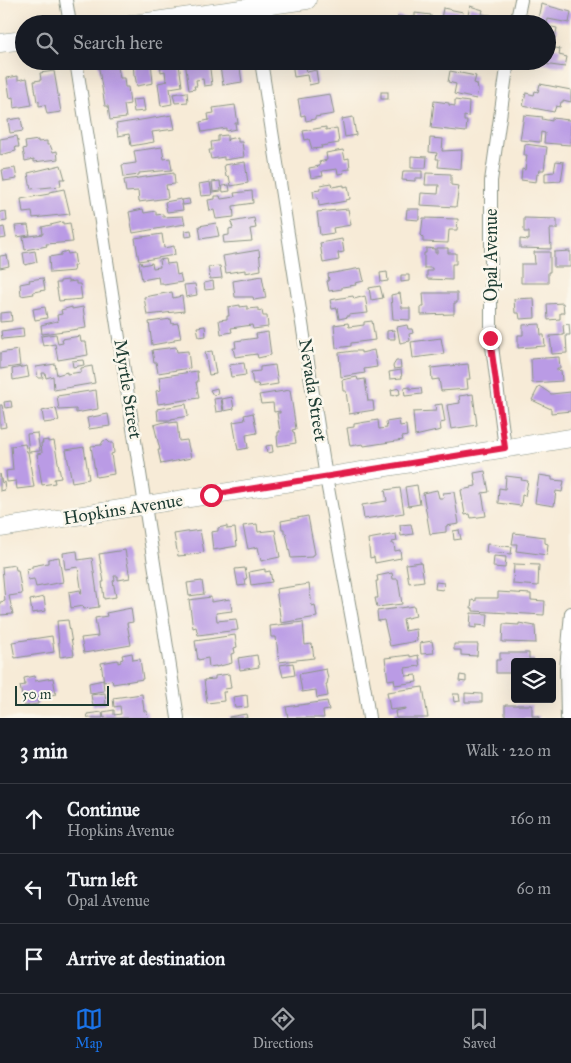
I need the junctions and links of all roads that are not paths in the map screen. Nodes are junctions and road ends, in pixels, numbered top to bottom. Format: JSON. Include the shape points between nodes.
{"nodes":[{"id":1,"x":66,"y":0,"type":"edge"},
{"id":2,"x":306,"y":0,"type":"edge"},
{"id":3,"x":521,"y":0,"type":"edge"},
{"id":4,"x":256,"y":8,"type":"edge"},
{"id":5,"x":68,"y":15,"type":"edge"},
{"id":6,"x":202,"y":15,"type":"edge"},
{"id":7,"x":518,"y":15,"type":"edge"},
{"id":8,"x":15,"y":41,"type":"edge"},
{"id":9,"x":0,"y":43,"type":"edge"},
{"id":10,"x":77,"y":70,"type":"edge"},
{"id":11,"x":263,"y":70,"type":"edge"},
{"id":12,"x":507,"y":70,"type":"edge"},
{"id":13,"x":571,"y":438,"type":"edge"},
{"id":14,"x":505,"y":448,"type":"junction"},
{"id":15,"x":326,"y":477,"type":"junction"},
{"id":16,"x":146,"y":505,"type":"junction"},
{"id":17,"x":0,"y":528,"type":"edge"},
{"id":18,"x":571,"y":613,"type":"edge"},
{"id":19,"x":178,"y":718,"type":"edge"},
{"id":20,"x":369,"y":718,"type":"edge"},
{"id":21,"x":567,"y":718,"type":"edge"}],
"edges":[{"from":1,"to":5,"type":"street"},
{"from":2,"to":4,"type":"street"},
{"from":3,"to":7,"type":"street"},
{"from":4,"to":6,"type":"street"},
{"from":8,"to":9,"type":"street"},
{"from":10,"to":16,"type":"street","name":"Myrtle Street"},
{"from":11,"to":15,"type":"street","name":"Nevada Street"},
{"from":12,"to":14,"type":"street","name":"Opal Avenue","via":[[491,181],[490,338]]},
{"from":13,"to":14,"type":"street","name":"Hopkins Avenue"},
{"from":14,"to":15,"type":"street","name":"Hopkins Avenue"},
{"from":15,"to":16,"type":"street","name":"Hopkins Avenue"},
{"from":15,"to":20,"type":"street","name":"Nevada Street"},
{"from":16,"to":17,"type":"street","name":"Hopkins Avenue"},
{"from":16,"to":19,"type":"street","name":"Myrtle Street"},
{"from":18,"to":21,"type":"street","via":[[566,669]]}]}
